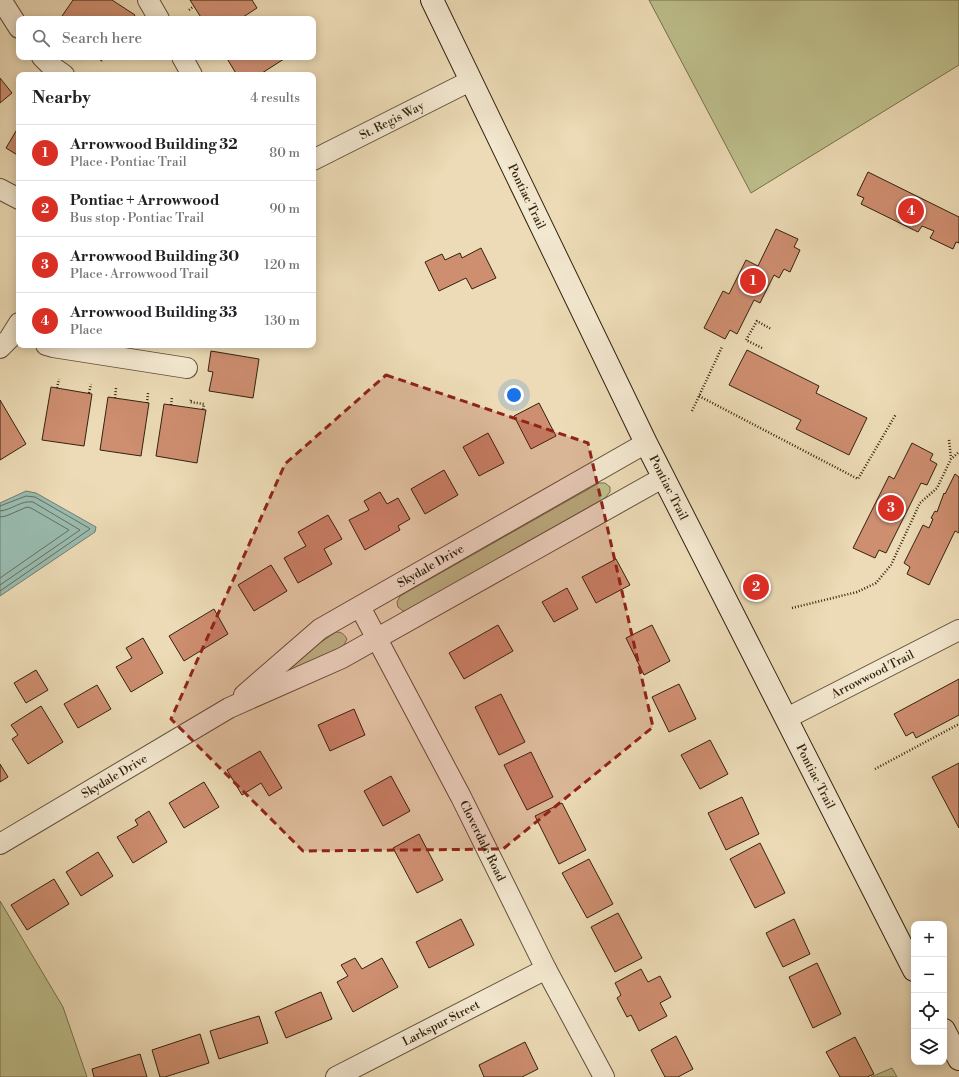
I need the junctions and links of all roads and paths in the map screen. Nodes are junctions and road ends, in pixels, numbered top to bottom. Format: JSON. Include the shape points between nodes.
{"nodes":[{"id":1,"x":148,"y":0,"type":"edge"},
{"id":2,"x":432,"y":0,"type":"edge"},
{"id":3,"x":6,"y":5,"type":"edge"},
{"id":4,"x":194,"y":6,"type":"dead end"},
{"id":5,"x":189,"y":10,"type":"dead end"},
{"id":6,"x":157,"y":16,"type":"edge"},
{"id":7,"x":16,"y":23,"type":"edge"},
{"id":8,"x":45,"y":60,"type":"edge"},
{"id":9,"x":184,"y":60,"type":"edge"},
{"id":10,"x":60,"y":72,"type":"edge"},
{"id":11,"x":190,"y":72,"type":"edge"},
{"id":12,"x":470,"y":81,"type":"junction"},
{"id":13,"x":316,"y":158,"type":"edge"},
{"id":14,"x":0,"y":189,"type":"edge"},
{"id":15,"x":16,"y":197,"type":"edge"},
{"id":16,"x":772,"y":329,"type":"dead end"},
{"id":17,"x":16,"y":330,"type":"edge"},
{"id":18,"x":0,"y":348,"type":"edge"},
{"id":19,"x":59,"y":348,"type":"edge"},
{"id":20,"x":722,"y":348,"type":"dead end"},
{"id":21,"x":762,"y":348,"type":"dead end"},
{"id":22,"x":187,"y":368,"type":"dead end"},
{"id":23,"x":59,"y":380,"type":"dead end"},
{"id":24,"x":91,"y":384,"type":"dead end"},
{"id":25,"x":57,"y":388,"type":"dead end"},
{"id":26,"x":116,"y":388,"type":"dead end"},
{"id":27,"x":89,"y":393,"type":"dead end"},
{"id":28,"x":148,"y":393,"type":"dead end"},
{"id":29,"x":699,"y":396,"type":"junction"},
{"id":30,"x":172,"y":397,"type":"dead end"},
{"id":31,"x":115,"y":398,"type":"dead end"},
{"id":32,"x":191,"y":400,"type":"dead end"},
{"id":33,"x":147,"y":403,"type":"dead end"},
{"id":34,"x":171,"y":405,"type":"dead end"},
{"id":35,"x":203,"y":410,"type":"dead end"},
{"id":36,"x":692,"y":411,"type":"dead end"},
{"id":37,"x":896,"y":414,"type":"dead end"},
{"id":38,"x":949,"y":440,"type":"dead end"},
{"id":39,"x":646,"y":443,"type":"junction"},
{"id":40,"x":959,"y":452,"type":"edge"},
{"id":41,"x":951,"y":459,"type":"junction"},
{"id":42,"x":664,"y":477,"type":"junction"},
{"id":43,"x":360,"y":607,"type":"junction"},
{"id":44,"x":792,"y":608,"type":"dead end"},
{"id":45,"x":959,"y":630,"type":"edge"},
{"id":46,"x":377,"y":639,"type":"junction"},
{"id":47,"x":229,"y":708,"type":"junction"},
{"id":48,"x":787,"y":718,"type":"junction"},
{"id":49,"x":959,"y":724,"type":"edge"},
{"id":50,"x":875,"y":769,"type":"dead end"},
{"id":51,"x":0,"y":844,"type":"edge"},
{"id":52,"x":911,"y":964,"type":"edge"},
{"id":53,"x":546,"y":969,"type":"junction"},
{"id":54,"x":947,"y":1036,"type":"edge"},
{"id":55,"x":959,"y":1059,"type":"edge"},
{"id":56,"x":336,"y":1077,"type":"edge"},
{"id":57,"x":604,"y":1077,"type":"edge"}],
"edges":[{"from":1,"to":6,"type":"street"},
{"from":2,"to":12,"type":"main road","name":"Pontiac Trail"},
{"from":3,"to":7,"type":"street"},
{"from":4,"to":5,"type":"path"},
{"from":8,"to":10,"type":"street"},
{"from":9,"to":11,"type":"street"},
{"from":12,"to":13,"type":"street","name":"St. Regis Way"},
{"from":12,"to":39,"type":"main road","name":"Pontiac Trail"},
{"from":14,"to":15,"type":"street"},
{"from":16,"to":21,"type":"path","via":[[757,321],[746,340]]},
{"from":17,"to":18,"type":"street"},
{"from":19,"to":22,"type":"street"},
{"from":20,"to":29,"type":"path"},
{"from":23,"to":25,"type":"path"},
{"from":24,"to":27,"type":"path"},
{"from":26,"to":31,"type":"path"},
{"from":28,"to":33,"type":"path"},
{"from":29,"to":36,"type":"path"},
{"from":29,"to":37,"type":"path","via":[[858,479]]},
{"from":30,"to":34,"type":"path"},
{"from":32,"to":35,"type":"path","via":[[190,402],[204,404]]},
{"from":38,"to":41,"type":"path"},
{"from":39,"to":42,"type":"main road","name":"Pontiac Trail"},
{"from":39,"to":43,"type":"street","name":"Skydale Drive"},
{"from":40,"to":41,"type":"path"},
{"from":41,"to":44,"type":"path","via":[[937,488],[920,503],[891,565],[876,583],[857,592]]},
{"from":42,"to":46,"type":"street","name":"Skydale Drive"},
{"from":42,"to":48,"type":"main road","name":"Pontiac Trail"},
{"from":43,"to":46,"type":"street","name":"Cloverdale Road"},
{"from":43,"to":47,"type":"street","name":"Skydale Drive","via":[[320,629]]},
{"from":45,"to":48,"type":"street","name":"Arrowwood Trail"},
{"from":46,"to":47,"type":"street","name":"Skydale Drive","via":[[342,658]]},
{"from":46,"to":53,"type":"street","name":"Cloverdale Road","via":[[461,797]]},
{"from":47,"to":51,"type":"street","name":"Skydale Drive"},
{"from":48,"to":52,"type":"main road","name":"Pontiac Trail"},
{"from":49,"to":50,"type":"path"},
{"from":53,"to":56,"type":"street","name":"Larkspur Street"},
{"from":53,"to":57,"type":"street","name":"Cloverdale Road"},
{"from":54,"to":55,"type":"main road"}]}
